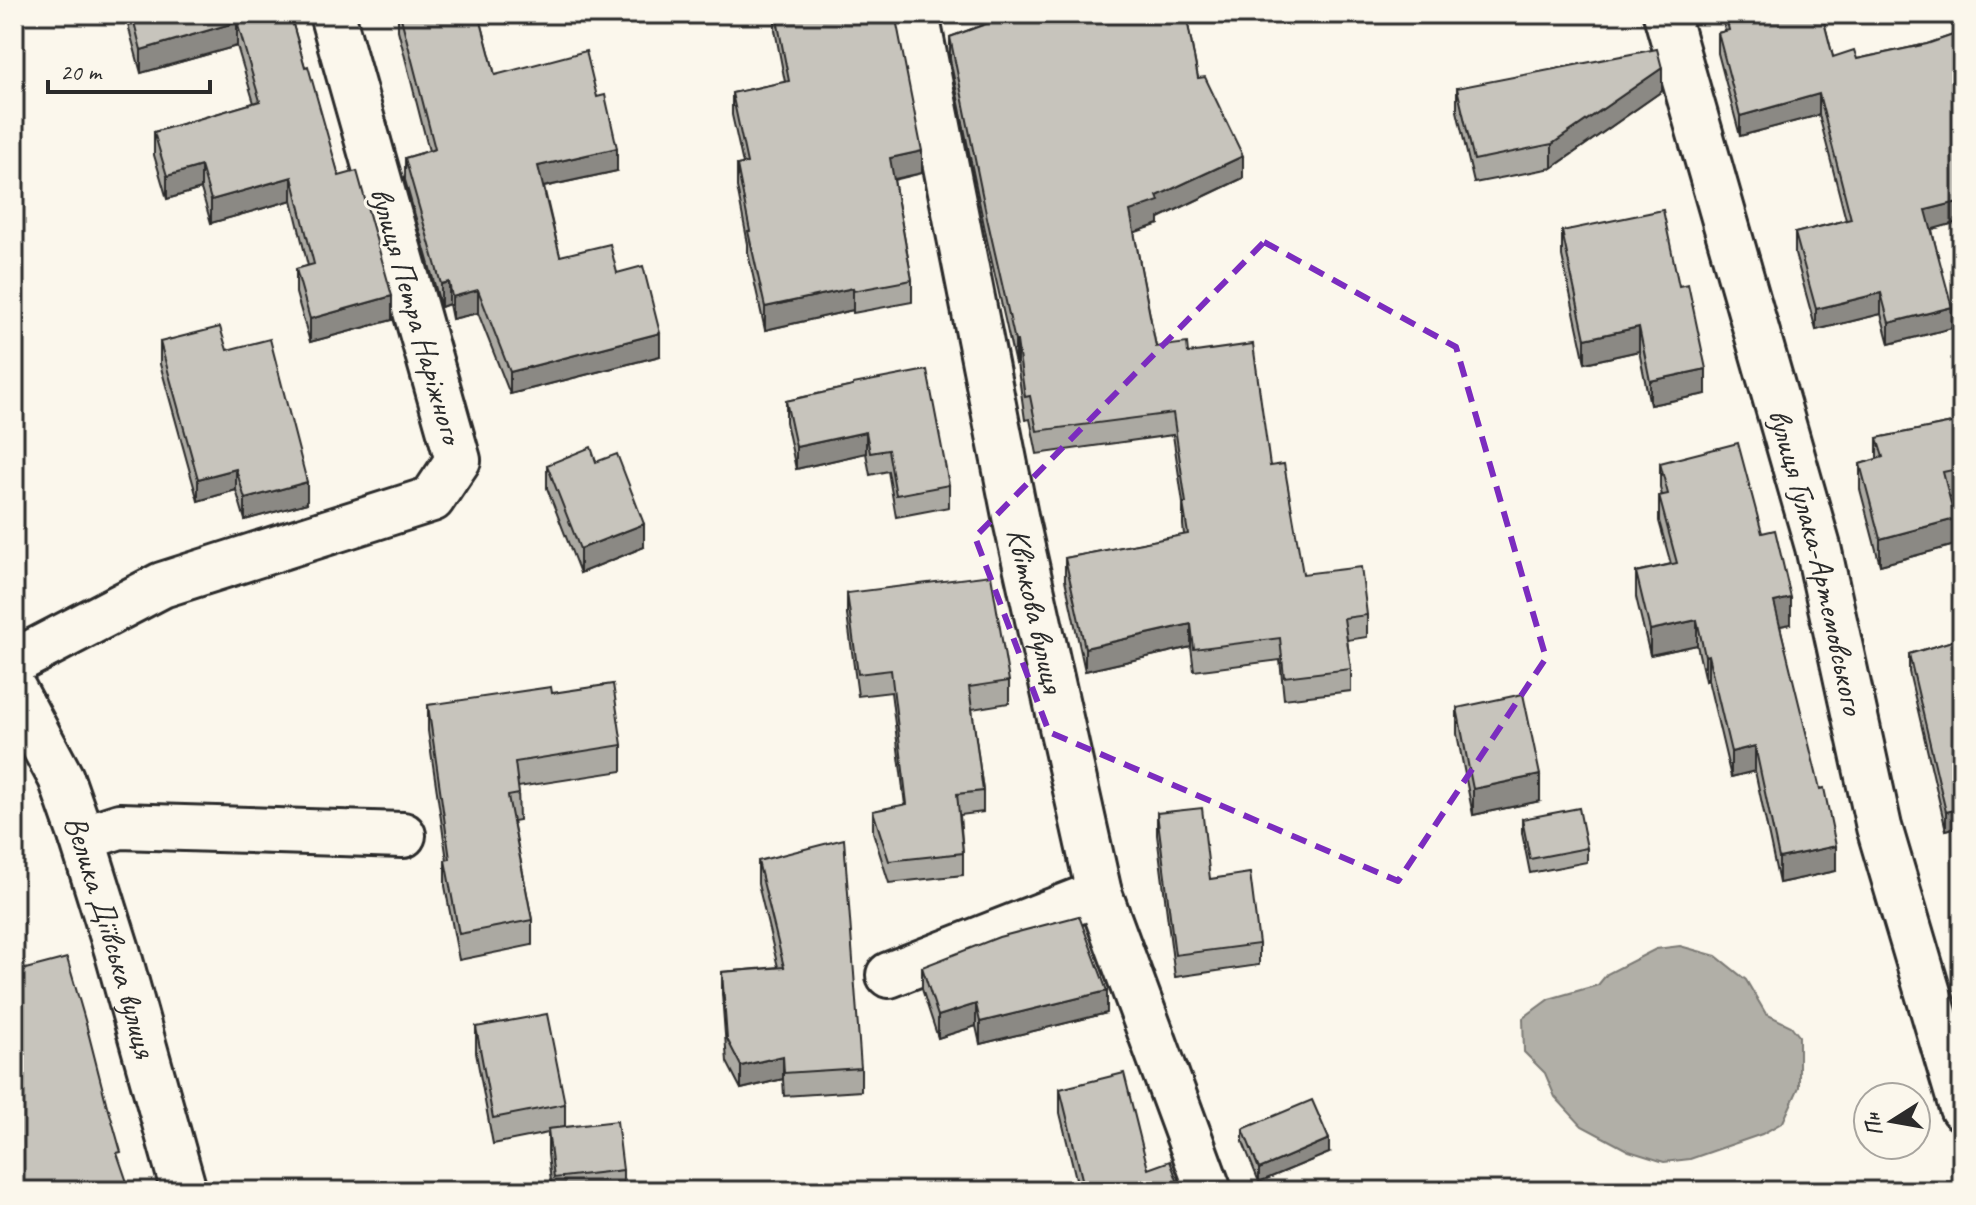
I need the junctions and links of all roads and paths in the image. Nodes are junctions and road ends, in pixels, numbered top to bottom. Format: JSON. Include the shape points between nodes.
{"nodes":[{"id":1,"x":332,"y":14,"type":"edge"},
{"id":2,"x":916,"y":14,"type":"edge"},
{"id":3,"x":1666,"y":14,"type":"edge"},
{"id":4,"x":14,"y":662,"type":"edge"},
{"id":5,"x":14,"y":690,"type":"edge"},
{"id":6,"x":403,"y":835,"type":"dead end"},
{"id":7,"x":82,"y":838,"type":"junction"},
{"id":8,"x":1099,"y":893,"type":"junction"},
{"id":9,"x":889,"y":975,"type":"dead end"},
{"id":10,"x":1962,"y":1108,"type":"edge"},
{"id":11,"x":184,"y":1191,"type":"edge"},
{"id":12,"x":1209,"y":1191,"type":"edge"}],
"edges":[{"from":1,"to":4,"type":"street","name":"вулиця Петра Наріжного","via":[[458,460],[432,499],[162,585]]},
{"from":2,"to":8,"type":"street","name":"Квіткова вулиця","via":[[1015,516]]},
{"from":3,"to":10,"type":"street","name":"вулиця Гулака-Артемовського","via":[[1818,547],[1879,827]]},
{"from":5,"to":7,"type":"street","name":"Велика Діївська вулиця","via":[[61,778]]},
{"from":6,"to":7,"type":"street","via":[[120,826]]},
{"from":7,"to":11,"type":"street","name":"Велика Діївська вулиця"},
{"from":8,"to":9,"type":"street"},
{"from":8,"to":12,"type":"street","name":"Квіткова вулиця"}]}
